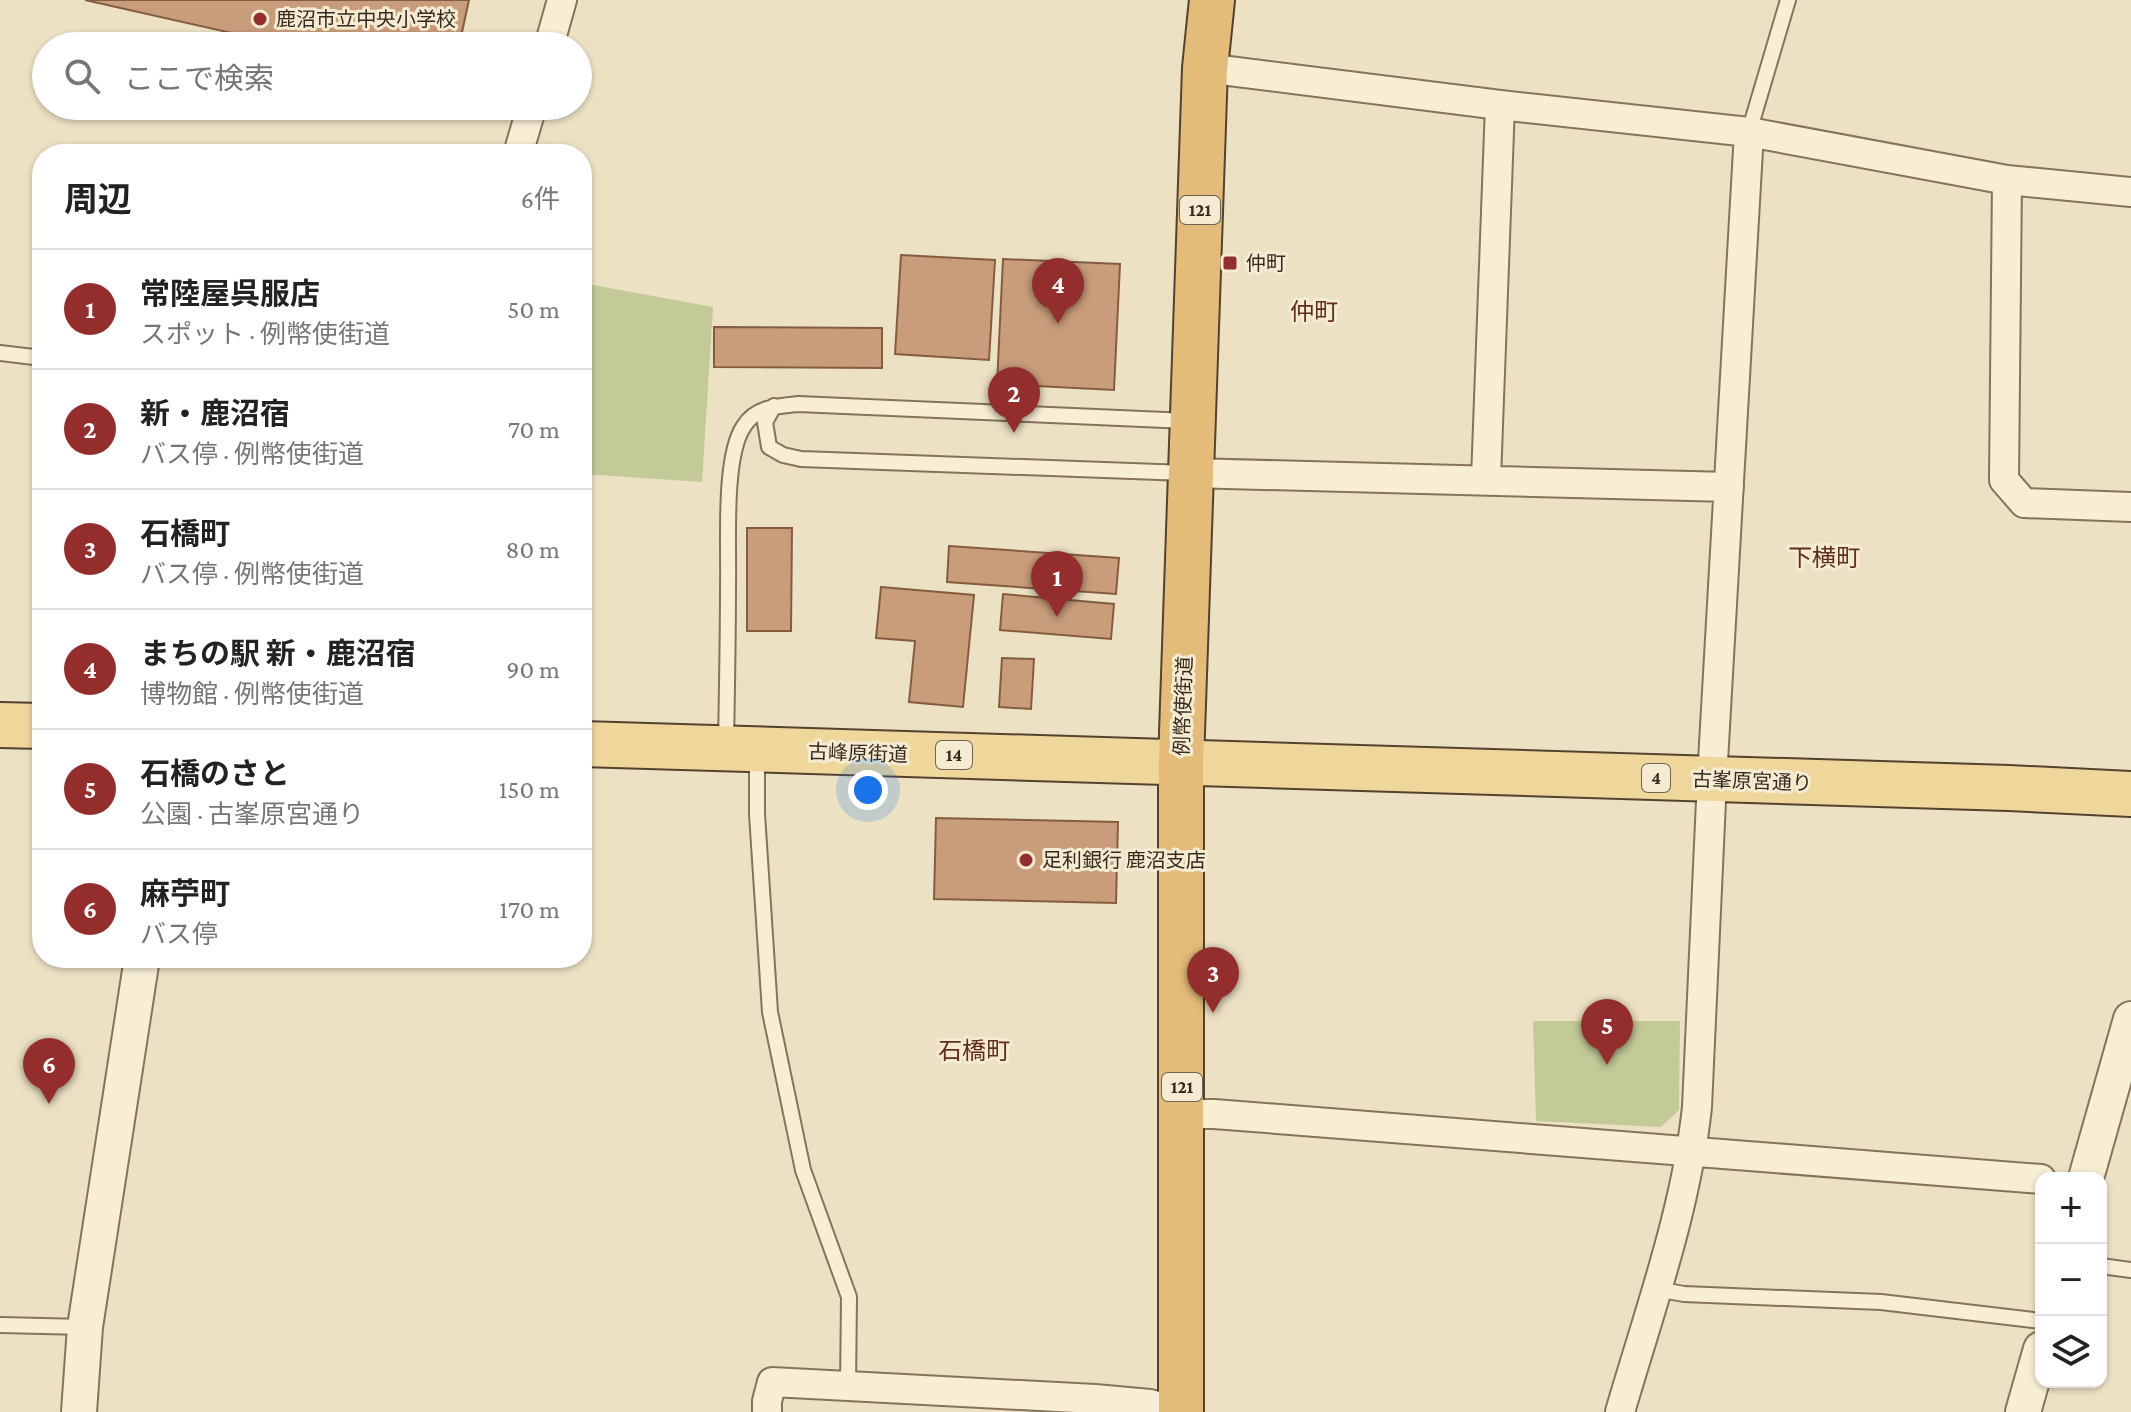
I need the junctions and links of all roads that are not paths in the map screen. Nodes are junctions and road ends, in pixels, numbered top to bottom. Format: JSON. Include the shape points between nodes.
{"nodes":[{"id":1,"x":562,"y":0,"type":"edge"},
{"id":2,"x":1212,"y":0,"type":"edge"},
{"id":3,"x":1788,"y":0,"type":"edge"},
{"id":4,"x":553,"y":32,"type":"edge"},
{"id":5,"x":1205,"y":68,"type":"junction"},
{"id":6,"x":1500,"y":105,"type":"junction"},
{"id":7,"x":528,"y":120,"type":"edge"},
{"id":8,"x":1749,"y":132,"type":"junction"},
{"id":9,"x":521,"y":144,"type":"edge"},
{"id":10,"x":2007,"y":180,"type":"junction"},
{"id":11,"x":2131,"y":192,"type":"edge"},
{"id":12,"x":0,"y":353,"type":"edge"},
{"id":13,"x":32,"y":357,"type":"edge"},
{"id":14,"x":774,"y":406,"type":"junction"},
{"id":15,"x":1193,"y":421,"type":"junction"},
{"id":16,"x":1190,"y":473,"type":"junction"},
{"id":17,"x":1486,"y":479,"type":"junction"},
{"id":18,"x":1729,"y":487,"type":"junction"},
{"id":19,"x":2131,"y":507,"type":"edge"},
{"id":20,"x":0,"y":725,"type":"edge"},
{"id":21,"x":32,"y":726,"type":"edge"},
{"id":22,"x":592,"y":744,"type":"edge"},
{"id":23,"x":742,"y":749,"type":"junction"},
{"id":24,"x":1181,"y":762,"type":"junction"},
{"id":25,"x":1712,"y":779,"type":"junction"},
{"id":26,"x":2131,"y":794,"type":"edge"},
{"id":27,"x":140,"y":968,"type":"edge"},
{"id":28,"x":2131,"y":1019,"type":"edge"},
{"id":29,"x":2126,"y":1061,"type":"edge"},
{"id":30,"x":1182,"y":1114,"type":"junction"},
{"id":31,"x":1692,"y":1153,"type":"junction"},
{"id":32,"x":2088,"y":1172,"type":"edge"},
{"id":33,"x":2035,"y":1179,"type":"edge"},
{"id":34,"x":2107,"y":1267,"type":"edge"},
{"id":35,"x":2131,"y":1270,"type":"edge"},
{"id":36,"x":1656,"y":1289,"type":"junction"},
{"id":37,"x":2035,"y":1320,"type":"edge"},
{"id":38,"x":0,"y":1325,"type":"edge"},
{"id":39,"x":85,"y":1327,"type":"junction"},
{"id":40,"x":2035,"y":1370,"type":"edge"},
{"id":41,"x":848,"y":1387,"type":"junction"},
{"id":42,"x":79,"y":1412,"type":"edge"},
{"id":43,"x":767,"y":1412,"type":"edge"},
{"id":44,"x":1180,"y":1412,"type":"edge"},
{"id":45,"x":1620,"y":1412,"type":"edge"},
{"id":46,"x":2023,"y":1412,"type":"edge"}],
"edges":[{"from":1,"to":4,"type":"street"},
{"from":2,"to":5,"type":"highway","name":"例幣使街道","number":"121"},
{"from":3,"to":8,"type":"lane"},
{"from":5,"to":6,"type":"street"},
{"from":5,"to":15,"type":"highway","name":"例幣使街道","number":"121"},
{"from":6,"to":8,"type":"street"},
{"from":6,"to":17,"type":"street"},
{"from":7,"to":9,"type":"street"},
{"from":8,"to":10,"type":"street"},
{"from":8,"to":18,"type":"street"},
{"from":10,"to":11,"type":"street"},
{"from":10,"to":19,"type":"street","via":[[2004,480],[2024,503]]},
{"from":12,"to":13,"type":"lane"},
{"from":14,"to":15,"type":"lane"},
{"from":14,"to":16,"type":"lane","via":[[765,422],[769,447],[801,459]]},
{"from":14,"to":23,"type":"lane","via":[[757,413],[736,440],[729,496]]},
{"from":15,"to":16,"type":"highway","name":"例幣使街道","number":"121"},
{"from":16,"to":17,"type":"street"},
{"from":16,"to":24,"type":"highway","name":"例幣使街道","number":"121"},
{"from":17,"to":18,"type":"street"},
{"from":18,"to":25,"type":"street"},
{"from":20,"to":21,"type":"main road"},
{"from":22,"to":23,"type":"main road","name":"古峰原街道","number":"14"},
{"from":23,"to":24,"type":"main road","name":"古峰原街道","number":"14"},
{"from":23,"to":41,"type":"lane","via":[[757,814],[770,1012],[803,1170],[849,1297]]},
{"from":24,"to":25,"type":"main road","name":"古峯原宮通り","number":"4"},
{"from":24,"to":30,"type":"highway","name":"例幣使街道","number":"121"},
{"from":25,"to":26,"type":"main road","name":"古峯原宮通り","number":"4"},
{"from":25,"to":31,"type":"street"},
{"from":27,"to":39,"type":"street"},
{"from":28,"to":29,"type":"street"},
{"from":29,"to":32,"type":"street"},
{"from":30,"to":31,"type":"street"},
{"from":30,"to":44,"type":"highway","name":"例幣使街道","number":"121"},
{"from":31,"to":33,"type":"street"},
{"from":31,"to":36,"type":"street"},
{"from":34,"to":35,"type":"lane"},
{"from":36,"to":37,"type":"lane","via":[[1881,1302]]},
{"from":36,"to":45,"type":"street"},
{"from":38,"to":39,"type":"lane"},
{"from":39,"to":42,"type":"street"},
{"from":40,"to":46,"type":"street"},
{"from":41,"to":43,"type":"street","via":[[772,1382]]},
{"from":41,"to":44,"type":"street","via":[[1095,1399]]}]}
